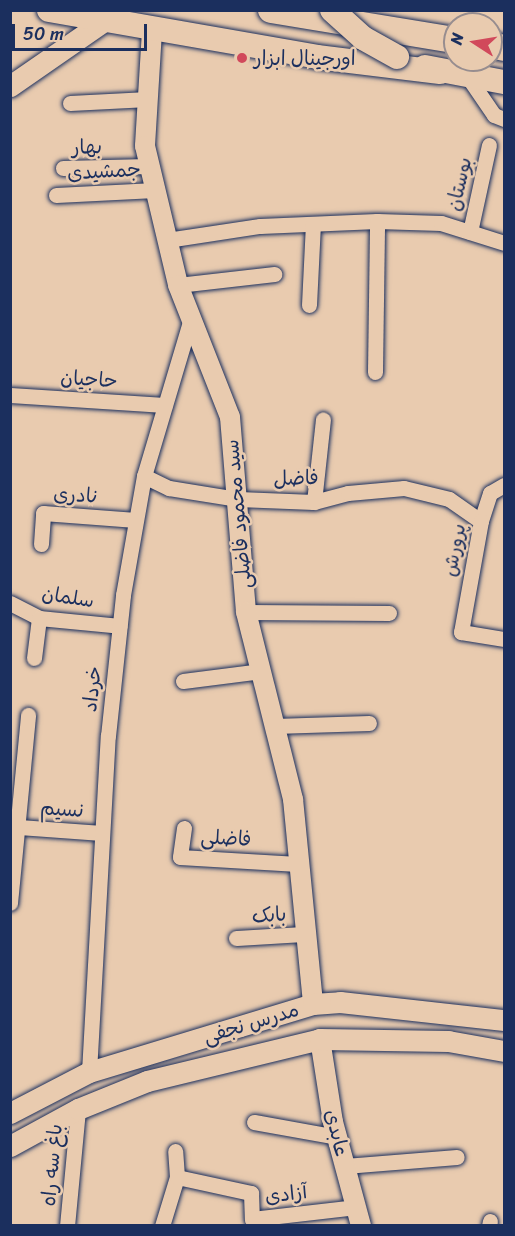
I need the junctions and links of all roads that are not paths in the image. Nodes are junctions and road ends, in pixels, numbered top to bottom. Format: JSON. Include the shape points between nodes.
{"nodes":[{"id":1,"x":49,"y":10,"type":"edge"},
{"id":2,"x":271,"y":10,"type":"edge"},
{"id":3,"x":332,"y":10,"type":"edge"},
{"id":4,"x":104,"y":21,"type":"junction"},
{"id":5,"x":152,"y":31,"type":"junction"},
{"id":6,"x":443,"y":38,"type":"edge"},
{"id":7,"x":440,"y":72,"type":"junction"},
{"id":8,"x":468,"y":77,"type":"junction"},
{"id":9,"x":504,"y":82,"type":"edge"},
{"id":10,"x":11,"y":84,"type":"edge"},
{"id":11,"x":148,"y":99,"type":"junction"},
{"id":12,"x":70,"y":103,"type":"dead end"},
{"id":13,"x":504,"y":119,"type":"edge"},
{"id":14,"x":489,"y":145,"type":"dead end"},
{"id":15,"x":149,"y":166,"type":"junction"},
{"id":16,"x":63,"y":168,"type":"dead end"},
{"id":17,"x":155,"y":190,"type":"junction"},
{"id":18,"x":56,"y":195,"type":"dead end"},
{"id":19,"x":377,"y":221,"type":"junction"},
{"id":20,"x":313,"y":224,"type":"junction"},
{"id":21,"x":470,"y":232,"type":"junction"},
{"id":22,"x":167,"y":240,"type":"junction"},
{"id":23,"x":504,"y":243,"type":"edge"},
{"id":24,"x":274,"y":274,"type":"dead end"},
{"id":25,"x":178,"y":285,"type":"junction"},
{"id":26,"x":309,"y":305,"type":"dead end"},
{"id":27,"x":191,"y":318,"type":"junction"},
{"id":28,"x":375,"y":372,"type":"dead end"},
{"id":29,"x":10,"y":395,"type":"edge"},
{"id":30,"x":165,"y":405,"type":"junction"},
{"id":31,"x":323,"y":419,"type":"dead end"},
{"id":32,"x":144,"y":476,"type":"junction"},
{"id":33,"x":504,"y":485,"type":"edge"},
{"id":34,"x":238,"y":499,"type":"junction"},
{"id":35,"x":314,"y":502,"type":"junction"},
{"id":36,"x":136,"y":520,"type":"junction"},
{"id":37,"x":481,"y":521,"type":"junction"},
{"id":38,"x":40,"y":544,"type":"dead end"},
{"id":39,"x":10,"y":603,"type":"edge"},
{"id":40,"x":246,"y":612,"type":"junction"},
{"id":41,"x":389,"y":613,"type":"dead end"},
{"id":42,"x":39,"y":618,"type":"junction"},
{"id":43,"x":120,"y":626,"type":"junction"},
{"id":44,"x":504,"y":639,"type":"edge"},
{"id":45,"x":34,"y":658,"type":"dead end"},
{"id":46,"x":261,"y":671,"type":"junction"},
{"id":47,"x":183,"y":681,"type":"dead end"},
{"id":48,"x":28,"y":715,"type":"dead end"},
{"id":49,"x":369,"y":723,"type":"dead end"},
{"id":50,"x":274,"y":726,"type":"junction"},
{"id":51,"x":19,"y":827,"type":"junction"},
{"id":52,"x":184,"y":828,"type":"dead end"},
{"id":53,"x":102,"y":833,"type":"junction"},
{"id":54,"x":298,"y":864,"type":"junction"},
{"id":55,"x":10,"y":903,"type":"edge"},
{"id":56,"x":304,"y":934,"type":"junction"},
{"id":57,"x":236,"y":938,"type":"dead end"},
{"id":58,"x":313,"y":1004,"type":"junction"},
{"id":59,"x":504,"y":1020,"type":"edge"},
{"id":60,"x":320,"y":1039,"type":"junction"},
{"id":61,"x":504,"y":1051,"type":"edge"},
{"id":62,"x":89,"y":1072,"type":"junction"},
{"id":63,"x":78,"y":1109,"type":"junction"},
{"id":64,"x":10,"y":1113,"type":"edge"},
{"id":65,"x":254,"y":1122,"type":"dead end"},
{"id":66,"x":337,"y":1137,"type":"junction"},
{"id":67,"x":10,"y":1146,"type":"edge"},
{"id":68,"x":175,"y":1151,"type":"dead end"},
{"id":69,"x":457,"y":1157,"type":"dead end"},
{"id":70,"x":345,"y":1166,"type":"junction"},
{"id":71,"x":177,"y":1177,"type":"junction"},
{"id":72,"x":358,"y":1216,"type":"edge"},
{"id":73,"x":67,"y":1226,"type":"edge"},
{"id":74,"x":162,"y":1226,"type":"edge"}],
"edges":[{"from":1,"to":4,"type":"main road"},
{"from":2,"to":6,"type":"highway"},
{"from":3,"to":7,"type":"main road","bridge":true,"via":[[363,38],[397,57]]},
{"from":4,"to":5,"type":"main road"},
{"from":4,"to":10,"type":"main road"},
{"from":5,"to":7,"type":"main road"},
{"from":5,"to":11,"type":"street","name":"سید محمود فاضلی"},
{"from":7,"to":8,"type":"main road"},
{"from":8,"to":9,"type":"main road"},
{"from":8,"to":13,"type":"street","via":[[494,115]]},
{"from":11,"to":12,"type":"street"},
{"from":11,"to":15,"type":"street","name":"سید محمود فاضلی","via":[[145,146]]},
{"from":14,"to":21,"type":"street","name":"بوستان"},
{"from":15,"to":16,"type":"street","name":"بهار"},
{"from":15,"to":17,"type":"street","name":"سید محمود فاضلی"},
{"from":17,"to":18,"type":"street","name":"جمشیدی"},
{"from":17,"to":22,"type":"street","name":"سید محمود فاضلی"},
{"from":19,"to":20,"type":"street"},
{"from":19,"to":21,"type":"street","via":[[441,223]]},
{"from":19,"to":28,"type":"street"},
{"from":20,"to":22,"type":"street","via":[[260,226]]},
{"from":20,"to":26,"type":"street"},
{"from":21,"to":23,"type":"street"},
{"from":22,"to":25,"type":"street","name":"سید محمود فاضلی"},
{"from":24,"to":25,"type":"street"},
{"from":25,"to":27,"type":"street","name":"سید محمود فاضلی"},
{"from":27,"to":30,"type":"street","name":"خرداد"},
{"from":27,"to":34,"type":"street","name":"سید محمود فاضلی","via":[[230,417]]},
{"from":29,"to":30,"type":"street","name":"حاجیان"},
{"from":30,"to":32,"type":"street","name":"خرداد"},
{"from":31,"to":35,"type":"street"},
{"from":32,"to":34,"type":"street","name":"فاضل","via":[[170,488]]},
{"from":32,"to":36,"type":"street","name":"خرداد"},
{"from":33,"to":37,"type":"street","name":"پرورش","via":[[490,493]]},
{"from":34,"to":35,"type":"street","name":"فاضل"},
{"from":34,"to":40,"type":"street","name":"سید محمود فاضلی"},
{"from":35,"to":37,"type":"street","name":"فاضل","via":[[404,488],[449,499]]},
{"from":36,"to":38,"type":"street","name":"نادری","via":[[42,513]]},
{"from":36,"to":43,"type":"street","name":"خرداد"},
{"from":37,"to":44,"type":"street","name":"پرورش","via":[[461,632]]},
{"from":39,"to":42,"type":"street","name":"سلمان"},
{"from":40,"to":41,"type":"street"},
{"from":40,"to":46,"type":"street","name":"سید محمود فاضلی"},
{"from":42,"to":43,"type":"street","name":"سلمان"},
{"from":42,"to":45,"type":"street"},
{"from":43,"to":53,"type":"street","name":"خرداد"},
{"from":46,"to":47,"type":"street"},
{"from":46,"to":50,"type":"street","name":"سید محمود فاضلی"},
{"from":48,"to":51,"type":"street","name":"نسیم"},
{"from":49,"to":50,"type":"street"},
{"from":50,"to":54,"type":"street","name":"سید محمود فاضلی","via":[[293,799]]},
{"from":51,"to":53,"type":"street","name":"نسیم"},
{"from":51,"to":55,"type":"street","name":"نسیم"},
{"from":52,"to":54,"type":"street","name":"فاضلی","via":[[180,857]]},
{"from":53,"to":62,"type":"street","name":"خرداد"},
{"from":54,"to":56,"type":"street","name":"سید محمود فاضلی"},
{"from":56,"to":57,"type":"street","name":"بابک"},
{"from":56,"to":58,"type":"street","name":"سید محمود فاضلی"},
{"from":58,"to":59,"type":"main road","name":"مدرس نجفی","via":[[340,1002]]},
{"from":58,"to":62,"type":"main road","name":"مدرس نجفی"},
{"from":60,"to":61,"type":"main road","name":"مدرس نجفی","via":[[448,1041]]},
{"from":60,"to":63,"type":"main road","name":"مدرس نجفی","via":[[200,1065]]},
{"from":60,"to":66,"type":"street","name":"عابدی"},
{"from":62,"to":64,"type":"main road","name":"مدرس نجفی"},
{"from":63,"to":67,"type":"main road","name":"مدرس نجفی"},
{"from":63,"to":73,"type":"street","name":"باغ سه راه"},
{"from":65,"to":66,"type":"street"},
{"from":66,"to":70,"type":"street","name":"عابدی"},
{"from":68,"to":71,"type":"street"},
{"from":69,"to":70,"type":"street"},
{"from":70,"to":72,"type":"street","name":"عابدی"},
{"from":71,"to":72,"type":"street","name":"آزادی","via":[[252,1192],[252,1219]]},
{"from":71,"to":74,"type":"street"}]}
